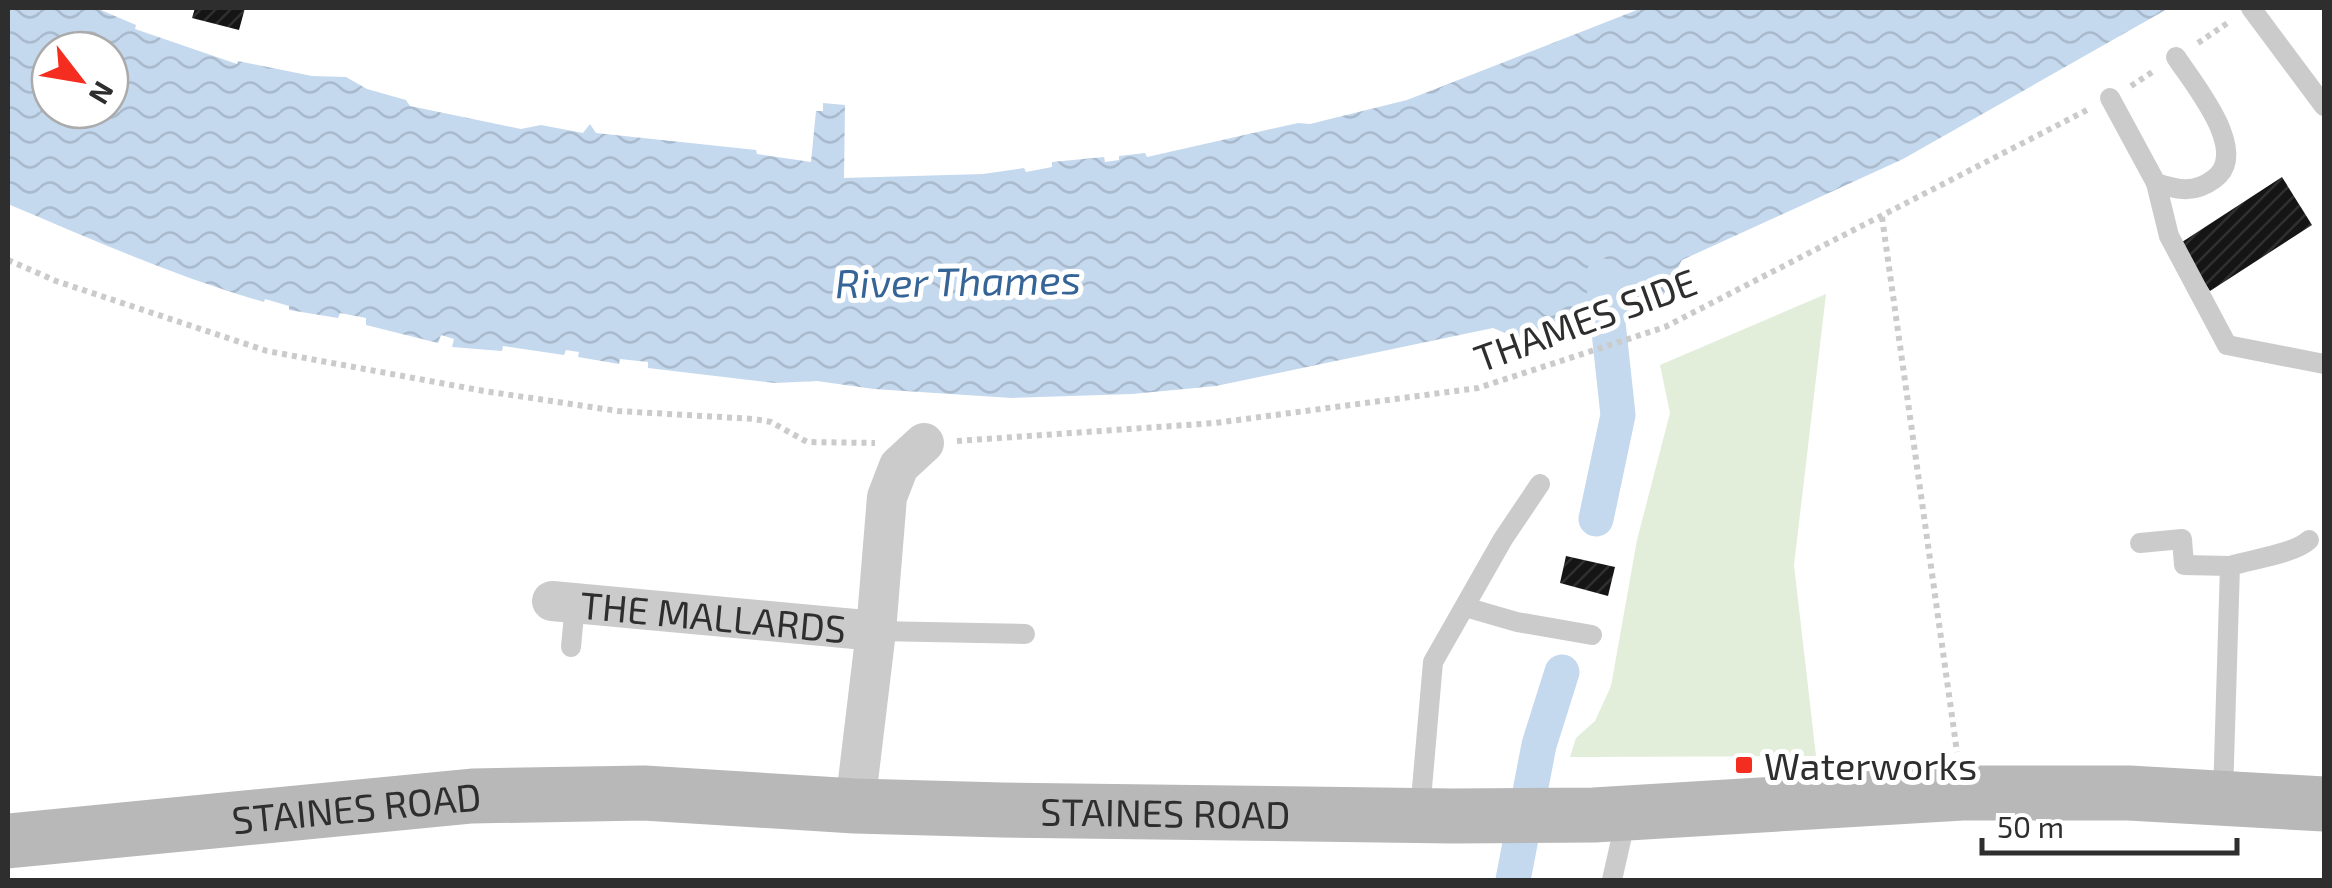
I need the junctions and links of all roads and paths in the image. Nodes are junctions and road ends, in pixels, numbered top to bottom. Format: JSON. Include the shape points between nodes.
{"nodes":[{"id":1,"x":2251,"y":8,"type":"edge"},
{"id":2,"x":2176,"y":57,"type":"junction"},
{"id":3,"x":2110,"y":98,"type":"junction"},
{"id":4,"x":2324,"y":106,"type":"edge"},
{"id":5,"x":2156,"y":183,"type":"junction"},
{"id":6,"x":1882,"y":217,"type":"junction"},
{"id":7,"x":8,"y":260,"type":"edge"},
{"id":8,"x":2324,"y":364,"type":"edge"},
{"id":9,"x":924,"y":443,"type":"junction"},
{"id":10,"x":1540,"y":484,"type":"dead end"},
{"id":11,"x":2308,"y":540,"type":"dead end"},
{"id":12,"x":2140,"y":544,"type":"dead end"},
{"id":13,"x":2230,"y":566,"type":"junction"},
{"id":14,"x":563,"y":603,"type":"joint"},
{"id":15,"x":1465,"y":606,"type":"junction"},
{"id":16,"x":876,"y":632,"type":"junction"},
{"id":17,"x":1025,"y":634,"type":"dead end"},
{"id":18,"x":1592,"y":635,"type":"dead end"},
{"id":19,"x":571,"y":648,"type":"dead end"},
{"id":20,"x":1962,"y":793,"type":"junction"},
{"id":21,"x":2223,"y":798,"type":"junction"},
{"id":22,"x":2324,"y":804,"type":"edge"},
{"id":23,"x":855,"y":806,"type":"junction"},
{"id":24,"x":1611,"y":813,"type":"junction"},
{"id":25,"x":1436,"y":815,"type":"junction"},
{"id":26,"x":8,"y":841,"type":"edge"},
{"id":27,"x":1612,"y":880,"type":"edge"}],
"edges":[{"from":1,"to":2,"type":"path","name":"THAMES SIDE"},
{"from":1,"to":4,"type":"lane"},
{"from":2,"to":3,"type":"path","name":"THAMES SIDE"},
{"from":2,"to":5,"type":"lane","via":[[2221,126],[2228,157],[2222,173],[2201,189]]},
{"from":3,"to":5,"type":"lane"},
{"from":3,"to":6,"type":"path","name":"THAMES SIDE"},
{"from":5,"to":8,"type":"lane","via":[[2168,236],[2227,346]]},
{"from":6,"to":9,"type":"path","name":"THAMES SIDE","via":[[1665,327],[1462,391],[1214,423]]},
{"from":6,"to":20,"type":"path"},
{"from":7,"to":9,"type":"path","name":"THAMES SIDE","via":[[267,350],[618,411],[754,418],[807,442]]},
{"from":9,"to":16,"type":"street","via":[[899,466],[887,497]]},
{"from":10,"to":15,"type":"lane"},
{"from":11,"to":13,"type":"lane","via":[[2298,550]]},
{"from":12,"to":13,"type":"lane","via":[[2182,540],[2184,565]]},
{"from":13,"to":21,"type":"lane"},
{"from":14,"to":16,"type":"street","name":"THE MALLARDS"},
{"from":14,"to":19,"type":"lane"},
{"from":15,"to":18,"type":"lane"},
{"from":15,"to":25,"type":"lane","via":[[1433,662]]},
{"from":16,"to":17,"type":"lane"},
{"from":16,"to":23,"type":"street"},
{"from":20,"to":21,"type":"main road","name":"STAINES ROAD"},
{"from":20,"to":24,"type":"main road","name":"STAINES ROAD"},
{"from":21,"to":22,"type":"main road","name":"STAINES ROAD"},
{"from":23,"to":25,"type":"main road","name":"STAINES ROAD"},
{"from":23,"to":26,"type":"main road","name":"STAINES ROAD","via":[[644,793],[472,796]]},
{"from":24,"to":25,"type":"main road","name":"STAINES ROAD"},
{"from":24,"to":27,"type":"lane"}]}
